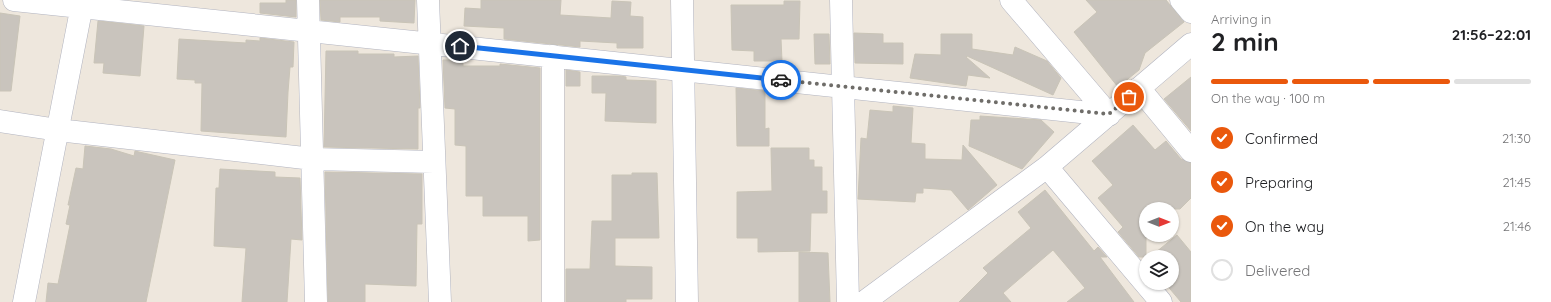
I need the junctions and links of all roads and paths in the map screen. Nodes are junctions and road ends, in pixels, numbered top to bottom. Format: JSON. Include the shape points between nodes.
{"nodes":[{"id":1,"x":14,"y":0,"type":"edge"},
{"id":2,"x":308,"y":0,"type":"edge"},
{"id":3,"x":428,"y":0,"type":"edge"},
{"id":4,"x":682,"y":0,"type":"edge"},
{"id":5,"x":841,"y":0,"type":"edge"},
{"id":6,"x":1011,"y":0,"type":"edge"},
{"id":7,"x":1181,"y":0,"type":"edge"},
{"id":8,"x":82,"y":4,"type":"edge"},
{"id":9,"x":1191,"y":12,"type":"edge"},
{"id":10,"x":309,"y":30,"type":"junction"},
{"id":11,"x":429,"y":43,"type":"junction"},
{"id":12,"x":1191,"y":44,"type":"edge"},
{"id":13,"x":554,"y":56,"type":"junction"},
{"id":14,"x":683,"y":71,"type":"junction"},
{"id":15,"x":844,"y":87,"type":"junction"},
{"id":16,"x":1139,"y":88,"type":"junction"},
{"id":17,"x":1109,"y":114,"type":"junction"},
{"id":18,"x":0,"y":121,"type":"edge"},
{"id":19,"x":58,"y":130,"type":"junction"},
{"id":20,"x":1191,"y":151,"type":"edge"},
{"id":21,"x":313,"y":159,"type":"junction"},
{"id":22,"x":434,"y":162,"type":"junction"},
{"id":23,"x":1047,"y":167,"type":"junction"},
{"id":24,"x":24,"y":302,"type":"edge"},
{"id":25,"x":316,"y":302,"type":"edge"},
{"id":26,"x":440,"y":302,"type":"edge"},
{"id":27,"x":554,"y":302,"type":"edge"},
{"id":28,"x":687,"y":302,"type":"edge"},
{"id":29,"x":848,"y":302,"type":"edge"},
{"id":30,"x":864,"y":302,"type":"edge"},
{"id":31,"x":1160,"y":302,"type":"edge"}],
"edges":[{"from":1,"to":8,"type":"street"},
{"from":2,"to":10,"type":"street"},
{"from":3,"to":11,"type":"street"},
{"from":4,"to":14,"type":"street"},
{"from":5,"to":15,"type":"street"},
{"from":6,"to":17,"type":"street"},
{"from":7,"to":9,"type":"street"},
{"from":8,"to":10,"type":"street"},
{"from":8,"to":19,"type":"street"},
{"from":10,"to":11,"type":"street"},
{"from":10,"to":21,"type":"street"},
{"from":11,"to":13,"type":"street"},
{"from":11,"to":22,"type":"street"},
{"from":12,"to":16,"type":"street"},
{"from":13,"to":14,"type":"street"},
{"from":13,"to":27,"type":"street"},
{"from":14,"to":15,"type":"street"},
{"from":14,"to":28,"type":"street"},
{"from":15,"to":17,"type":"street"},
{"from":15,"to":29,"type":"street"},
{"from":16,"to":17,"type":"street"},
{"from":16,"to":20,"type":"street"},
{"from":17,"to":23,"type":"street"},
{"from":18,"to":19,"type":"street"},
{"from":19,"to":21,"type":"street"},
{"from":19,"to":24,"type":"street"},
{"from":21,"to":22,"type":"street"},
{"from":21,"to":25,"type":"street"},
{"from":22,"to":26,"type":"street"},
{"from":23,"to":30,"type":"street"},
{"from":23,"to":31,"type":"street"}]}
